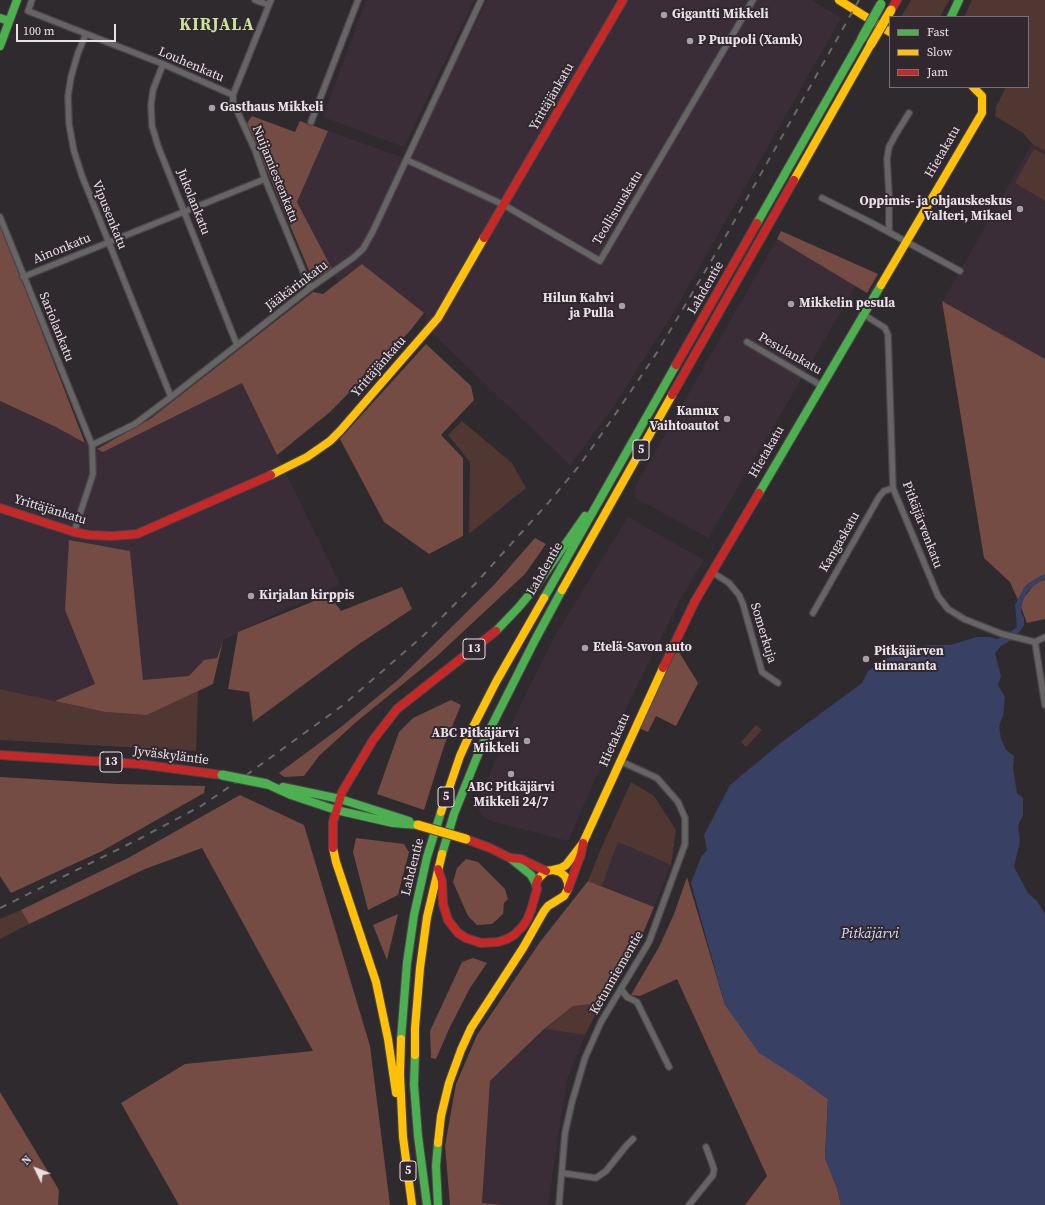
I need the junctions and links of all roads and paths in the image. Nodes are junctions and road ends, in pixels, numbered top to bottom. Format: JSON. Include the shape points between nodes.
{"nodes":[{"id":1,"x":17,"y":0,"type":"edge"},
{"id":2,"x":32,"y":0,"type":"edge"},
{"id":3,"x":255,"y":0,"type":"edge"},
{"id":4,"x":358,"y":0,"type":"edge"},
{"id":5,"x":481,"y":0,"type":"edge"},
{"id":6,"x":623,"y":0,"type":"edge"},
{"id":7,"x":753,"y":0,"type":"edge"},
{"id":8,"x":839,"y":0,"type":"edge"},
{"id":9,"x":897,"y":0,"type":"edge"},
{"id":10,"x":959,"y":0,"type":"edge"},
{"id":11,"x":883,"y":2,"type":"edge"},
{"id":12,"x":270,"y":3,"type":"edge"},
{"id":13,"x":951,"y":16,"type":"edge"},
{"id":14,"x":0,"y":18,"type":"edge"},
{"id":15,"x":9,"y":21,"type":"junction"},
{"id":16,"x":889,"y":31,"type":"edge"},
{"id":17,"x":86,"y":34,"type":"junction"},
{"id":18,"x":0,"y":46,"type":"edge"},
{"id":19,"x":163,"y":64,"type":"junction"},
{"id":20,"x":973,"y":88,"type":"edge"},
{"id":21,"x":234,"y":95,"type":"junction"},
{"id":22,"x":909,"y":113,"type":"dead end"},
{"id":23,"x":311,"y":122,"type":"dead end"},
{"id":24,"x":407,"y":160,"type":"junction"},
{"id":25,"x":265,"y":179,"type":"junction"},
{"id":26,"x":822,"y":198,"type":"dead end"},
{"id":27,"x":504,"y":205,"type":"junction"},
{"id":28,"x":185,"y":212,"type":"junction"},
{"id":29,"x":0,"y":217,"type":"edge"},
{"id":30,"x":889,"y":232,"type":"junction"},
{"id":31,"x":906,"y":241,"type":"junction"},
{"id":32,"x":108,"y":242,"type":"junction"},
{"id":33,"x":960,"y":271,"type":"dead end"},
{"id":34,"x":23,"y":277,"type":"junction"},
{"id":35,"x":310,"y":288,"type":"junction"},
{"id":36,"x":863,"y":314,"type":"junction"},
{"id":37,"x":747,"y":342,"type":"dead end"},
{"id":38,"x":237,"y":345,"type":"junction"},
{"id":39,"x":822,"y":386,"type":"junction"},
{"id":40,"x":171,"y":397,"type":"junction"},
{"id":41,"x":92,"y":445,"type":"junction"},
{"id":42,"x":893,"y":488,"type":"junction"},
{"id":43,"x":604,"y":490,"type":"junction"},
{"id":44,"x":0,"y":508,"type":"edge"},
{"id":45,"x":74,"y":532,"type":"junction"},
{"id":46,"x":712,"y":572,"type":"junction"},
{"id":47,"x":813,"y":613,"type":"dead end"},
{"id":48,"x":1045,"y":637,"type":"edge"},
{"id":49,"x":1036,"y":642,"type":"junction"},
{"id":50,"x":778,"y":683,"type":"dead end"},
{"id":51,"x":1045,"y":705,"type":"edge"},
{"id":52,"x":0,"y":755,"type":"edge"},
{"id":53,"x":620,"y":761,"type":"junction"},
{"id":54,"x":267,"y":784,"type":"junction"},
{"id":55,"x":340,"y":799,"type":"junction"},
{"id":56,"x":336,"y":810,"type":"junction"},
{"id":57,"x":418,"y":825,"type":"junction"},
{"id":58,"x":583,"y":843,"type":"junction"},
{"id":59,"x":510,"y":858,"type":"junction"},
{"id":60,"x":438,"y":869,"type":"junction"},
{"id":61,"x":550,"y":870,"type":"junction"},
{"id":62,"x":537,"y":887,"type":"junction"},
{"id":63,"x":568,"y":889,"type":"junction"},
{"id":64,"x":560,"y":899,"type":"junction"},
{"id":65,"x":621,"y":989,"type":"junction"},
{"id":66,"x":669,"y":1067,"type":"dead end"},
{"id":67,"x":403,"y":1137,"type":"junction"},
{"id":68,"x":633,"y":1139,"type":"dead end"},
{"id":69,"x":706,"y":1147,"type":"dead end"},
{"id":70,"x":562,"y":1173,"type":"junction"},
{"id":71,"x":412,"y":1205,"type":"edge"},
{"id":72,"x":427,"y":1205,"type":"edge"},
{"id":73,"x":438,"y":1205,"type":"edge"},
{"id":74,"x":559,"y":1205,"type":"edge"},
{"id":75,"x":689,"y":1205,"type":"edge"}],
"edges":[{"from":1,"to":15,"type":"main road"},
{"from":2,"to":17,"type":"street","name":"Louhenkatu","via":[[28,11]]},
{"from":3,"to":12,"type":"street"},
{"from":4,"to":23,"type":"street"},
{"from":5,"to":24,"type":"street","name":"Jääkärinkatu"},
{"from":6,"to":27,"type":"main road","name":"Yrittäjänkatu"},
{"from":7,"to":27,"type":"street","name":"Teollisuuskatu","via":[[600,261]]},
{"from":8,"to":16,"type":"main road"},
{"from":9,"to":60,"type":"main road","name":"Lahdentie","number":"5","bridge":true,"via":[[536,640],[481,747],[454,814]]},
{"from":10,"to":13,"type":"main road"},
{"from":11,"to":43,"type":"main road","name":"Lahdentie","number":"5","bridge":true},
{"from":12,"to":21,"type":"street"},
{"from":14,"to":15,"type":"main road"},
{"from":15,"to":18,"type":"main road"},
{"from":17,"to":19,"type":"street","name":"Louhenkatu"},
{"from":17,"to":32,"type":"street","name":"Vipusenkatu","via":[[71,77],[68,96],[69,124],[82,176]]},
{"from":19,"to":21,"type":"street","name":"Louhenkatu"},
{"from":19,"to":28,"type":"street","name":"Jukolankatu","via":[[153,90],[152,126]]},
{"from":20,"to":31,"type":"main road","name":"Hietakatu","via":[[982,96],[982,112]]},
{"from":21,"to":25,"type":"street","name":"Nuijamiestenkatu","via":[[233,102]]},
{"from":22,"to":30,"type":"street","via":[[896,134],[887,159]]},
{"from":24,"to":27,"type":"street","name":"Teollisuuskatu"},
{"from":24,"to":35,"type":"street","name":"Jääkärinkatu","via":[[363,249]]},
{"from":25,"to":28,"type":"street","name":"Ainonkatu"},
{"from":25,"to":35,"type":"street","name":"Nuijamiestenkatu"},
{"from":26,"to":30,"type":"street"},
{"from":27,"to":45,"type":"main road","name":"Yrittäjänkatu","via":[[438,318],[330,441],[308,457],[273,474],[137,534],[113,536]]},
{"from":28,"to":32,"type":"street","name":"Ainonkatu"},
{"from":28,"to":38,"type":"street","name":"Jukolankatu"},
{"from":29,"to":34,"type":"street","name":"Sariolankatu"},
{"from":30,"to":31,"type":"street"},
{"from":31,"to":33,"type":"street"},
{"from":31,"to":36,"type":"main road","name":"Hietakatu"},
{"from":32,"to":34,"type":"street","name":"Ainonkatu"},
{"from":32,"to":40,"type":"street","name":"Vipusenkatu"},
{"from":34,"to":41,"type":"street","name":"Sariolankatu"},
{"from":35,"to":38,"type":"street","name":"Jääkärinkatu"},
{"from":36,"to":39,"type":"main road","name":"Hietakatu"},
{"from":36,"to":42,"type":"street","name":"Pitkäjärvenkatu","via":[[885,328],[888,335]]},
{"from":37,"to":39,"type":"street","name":"Pesulankatu"},
{"from":38,"to":40,"type":"street","name":"Jääkärinkatu"},
{"from":39,"to":46,"type":"main road","name":"Hietakatu"},
{"from":40,"to":41,"type":"street","name":"Jääkärinkatu","via":[[135,424]]},
{"from":41,"to":45,"type":"street","via":[[93,474]]},
{"from":42,"to":47,"type":"street","name":"Kangaskatu","via":[[879,496]]},
{"from":42,"to":49,"type":"street","name":"Pitkäjärvenkatu","via":[[938,596],[948,609],[964,619],[1002,634]]},
{"from":43,"to":55,"type":"main road","number":"13","via":[[518,608],[480,644],[397,709],[369,746]]},
{"from":43,"to":67,"type":"main road","name":"Lahdentie","number":"5","via":[[493,688],[460,756],[445,799],[427,858],[407,963],[400,1075]]},
{"from":44,"to":45,"type":"main road","name":"Yrittäjänkatu"},
{"from":46,"to":50,"type":"street","name":"Somerkuja","via":[[729,583],[739,595],[762,672]]},
{"from":46,"to":53,"type":"main road","name":"Hietakatu","via":[[681,628]]},
{"from":48,"to":49,"type":"street"},
{"from":49,"to":51,"type":"street"},
{"from":52,"to":54,"type":"main road","name":"Jyväskyläntie","number":"13","bridge":true,"via":[[139,764]]},
{"from":53,"to":58,"type":"main road","name":"Hietakatu"},
{"from":53,"to":65,"type":"street","name":"Ketunniementie","via":[[657,778],[678,802],[685,818],[685,844],[649,942]]},
{"from":54,"to":55,"type":"main road","name":"Jyväskyläntie","number":"13"},
{"from":54,"to":56,"type":"main road","name":"Jyväskyläntie","number":"13"},
{"from":55,"to":56,"type":"main road"},
{"from":55,"to":57,"type":"main road","name":"Jyväskyläntie","number":"13"},
{"from":56,"to":57,"type":"main road","name":"Jyväskyläntie","number":"13","via":[[393,823]]},
{"from":56,"to":67,"type":"main road","via":[[332,844],[376,982],[388,1039]]},
{"from":57,"to":59,"type":"main road","name":"Jyväskyläntie","number":"13","bridge":true,"via":[[466,839]]},
{"from":58,"to":61,"type":"main road","name":"Hietakatu","via":[[566,864]]},
{"from":58,"to":63,"type":"main road","name":"Hietakatu"},
{"from":59,"to":61,"type":"main road","name":"Jyväskyläntie","number":"13","via":[[521,859]]},
{"from":59,"to":62,"type":"main road","name":"Jyväskyläntie","number":"13","via":[[531,875]]},
{"from":60,"to":62,"type":"main road","via":[[448,920],[458,933],[473,941],[498,942],[514,935],[526,920]]},
{"from":60,"to":72,"type":"main road","name":"Lahdentie","number":"5","via":[[426,924],[415,1028],[414,1084]]},
{"from":61,"to":62,"type":"main road","via":[[538,878]]},
{"from":61,"to":63,"type":"main road","via":[[565,876]]},
{"from":62,"to":64,"type":"main road","via":[[543,899]]},
{"from":63,"to":64,"type":"main road"},
{"from":64,"to":73,"type":"main road","via":[[544,911],[471,1028],[461,1050],[441,1116],[436,1166]]},
{"from":65,"to":66,"type":"street","via":[[627,997],[637,1002]]},
{"from":65,"to":70,"type":"street","name":"Ketunniementie","via":[[601,1022],[585,1058],[565,1133]]},
{"from":67,"to":71,"type":"main road","name":"Lahdentie","number":"5"},
{"from":68,"to":70,"type":"street","via":[[596,1178]]},
{"from":69,"to":75,"type":"street","via":[[714,1169],[713,1175]]},
{"from":70,"to":74,"type":"street","name":"Ketunniementie"}]}
